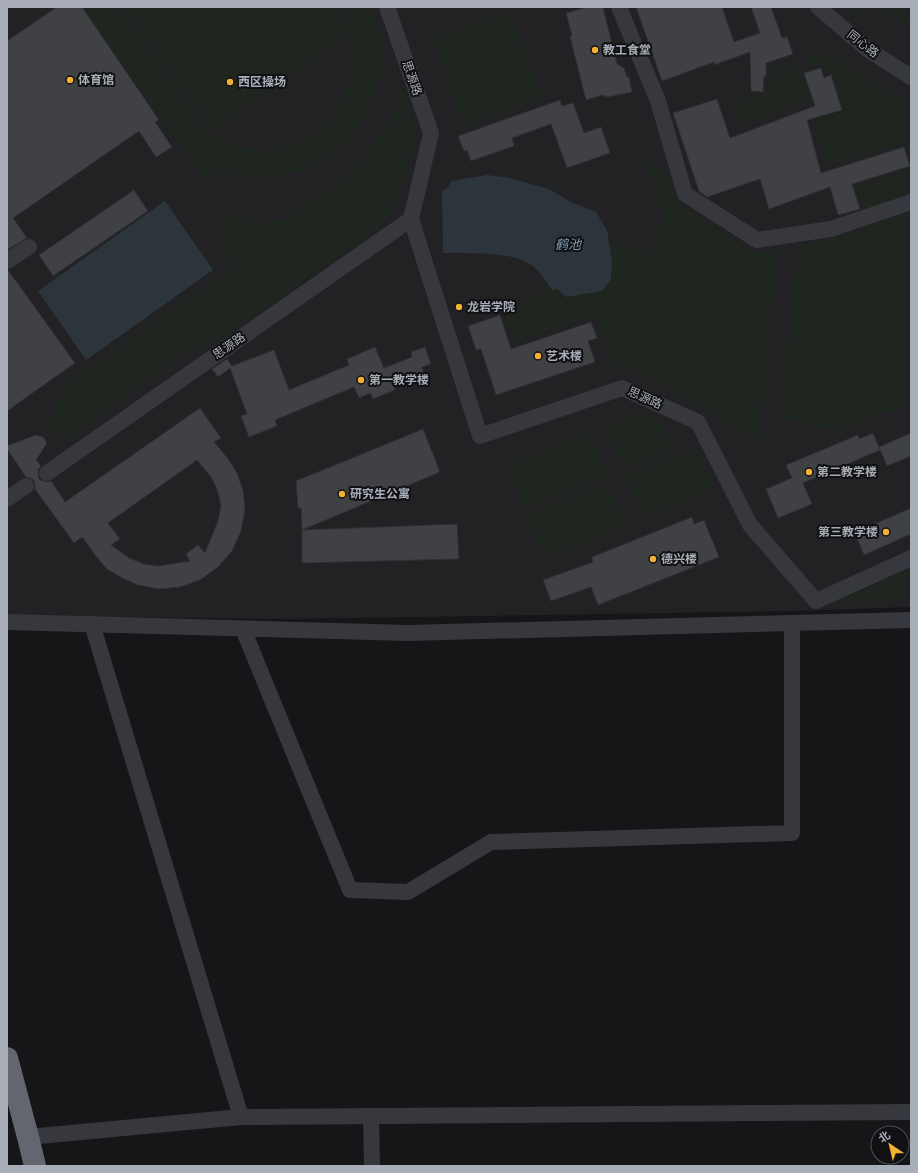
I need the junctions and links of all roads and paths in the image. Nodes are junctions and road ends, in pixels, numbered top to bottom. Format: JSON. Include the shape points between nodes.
{"nodes":[{"id":1,"x":387,"y":7,"type":"edge"},
{"id":2,"x":619,"y":7,"type":"edge"},
{"id":3,"x":818,"y":7,"type":"edge"},
{"id":4,"x":911,"y":77,"type":"edge"},
{"id":5,"x":911,"y":202,"type":"edge"},
{"id":6,"x":411,"y":219,"type":"junction"},
{"id":7,"x":29,"y":247,"type":"dead end"},
{"id":8,"x":7,"y":261,"type":"edge"},
{"id":9,"x":47,"y":473,"type":"dead end"},
{"id":10,"x":26,"y":486,"type":"dead end"},
{"id":11,"x":7,"y":499,"type":"edge"},
{"id":12,"x":911,"y":558,"type":"edge"},
{"id":13,"x":911,"y":620,"type":"edge"},
{"id":14,"x":7,"y":622,"type":"edge"},
{"id":15,"x":792,"y":623,"type":"junction"},
{"id":16,"x":92,"y":624,"type":"junction"},
{"id":17,"x":243,"y":629,"type":"junction"},
{"id":18,"x":7,"y":1058,"type":"edge"},
{"id":19,"x":911,"y":1112,"type":"edge"},
{"id":20,"x":371,"y":1116,"type":"junction"},
{"id":21,"x":241,"y":1117,"type":"junction"},
{"id":22,"x":28,"y":1137,"type":"junction"},
{"id":23,"x":35,"y":1166,"type":"edge"},
{"id":24,"x":372,"y":1166,"type":"edge"}],
"edges":[{"from":1,"to":6,"type":"street","name":"思源路","via":[[431,133]]},
{"from":2,"to":5,"type":"street","via":[[658,101],[685,194],[757,240],[831,229]]},
{"from":3,"to":4,"type":"street","name":"同心路","via":[[867,49]]},
{"from":6,"to":9,"type":"street","name":"思源路"},
{"from":6,"to":12,"type":"street","name":"思源路","via":[[480,436],[622,388],[698,422],[750,524],[816,601]]},
{"from":7,"to":8,"type":"street"},
{"from":10,"to":11,"type":"street"},
{"from":13,"to":15,"type":"street"},
{"from":14,"to":16,"type":"street"},
{"from":15,"to":17,"type":"street","via":[[408,633]]},
{"from":15,"to":17,"type":"street","via":[[792,833],[491,842],[408,892],[350,890]]},
{"from":16,"to":17,"type":"street"},
{"from":16,"to":21,"type":"street"},
{"from":18,"to":22,"type":"highway"},
{"from":19,"to":20,"type":"street"},
{"from":20,"to":21,"type":"street"},
{"from":20,"to":24,"type":"street"},
{"from":21,"to":22,"type":"street"},
{"from":22,"to":23,"type":"highway"}]}
